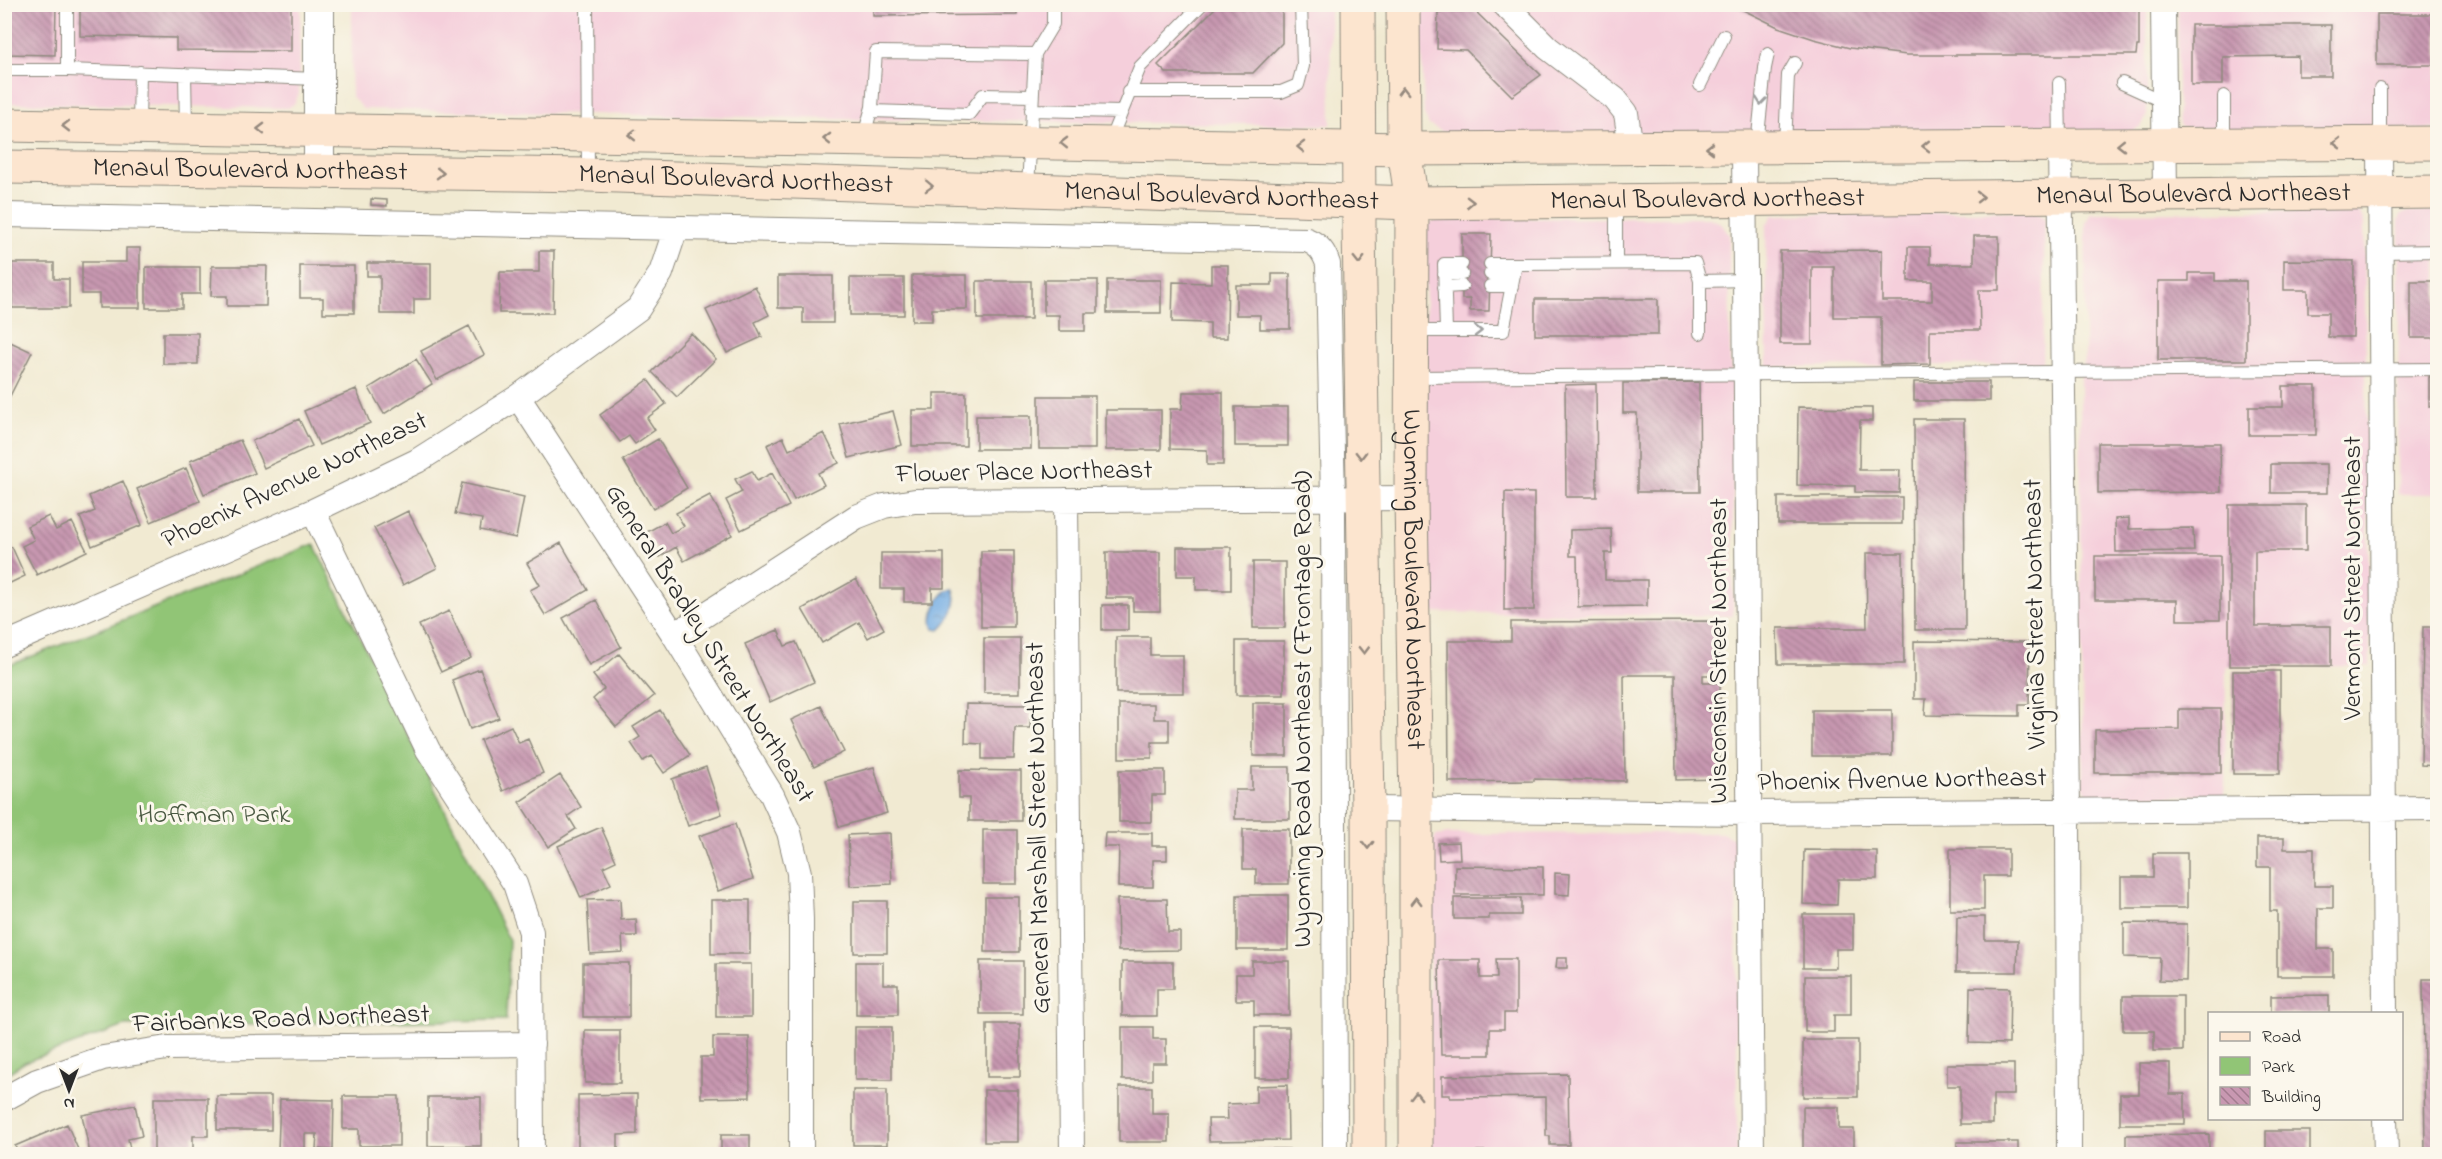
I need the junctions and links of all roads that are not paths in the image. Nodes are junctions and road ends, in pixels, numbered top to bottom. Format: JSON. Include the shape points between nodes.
{"nodes":[{"id":1,"x":67,"y":4,"type":"edge"},
{"id":2,"x":319,"y":4,"type":"edge"},
{"id":3,"x":587,"y":4,"type":"edge"},
{"id":4,"x":1053,"y":4,"type":"edge"},
{"id":5,"x":1202,"y":4,"type":"edge"},
{"id":6,"x":1301,"y":4,"type":"edge"},
{"id":7,"x":1358,"y":4,"type":"edge"},
{"id":8,"x":1403,"y":4,"type":"edge"},
{"id":9,"x":2163,"y":4,"type":"edge"},
{"id":10,"x":1516,"y":9,"type":"edge"},
{"id":11,"x":1724,"y":36,"type":"dead end"},
{"id":12,"x":1035,"y":54,"type":"junction"},
{"id":13,"x":1768,"y":54,"type":"dead end"},
{"id":14,"x":1795,"y":63,"type":"dead end"},
{"id":15,"x":4,"y":70,"type":"edge"},
{"id":16,"x":68,"y":70,"type":"junction"},
{"id":17,"x":140,"y":72,"type":"junction"},
{"id":18,"x":185,"y":74,"type":"junction"},
{"id":19,"x":319,"y":79,"type":"junction"},
{"id":20,"x":2059,"y":83,"type":"dead end"},
{"id":21,"x":2122,"y":83,"type":"dead end"},
{"id":22,"x":1700,"y":86,"type":"dead end"},
{"id":23,"x":2380,"y":89,"type":"dead end"},
{"id":24,"x":1128,"y":92,"type":"junction"},
{"id":25,"x":1032,"y":96,"type":"junction"},
{"id":26,"x":2224,"y":96,"type":"dead end"},
{"id":27,"x":2164,"y":102,"type":"junction"},
{"id":28,"x":1031,"y":110,"type":"junction"},
{"id":29,"x":1120,"y":112,"type":"junction"},
{"id":30,"x":4,"y":125,"type":"edge"},
{"id":31,"x":867,"y":125,"type":"junction"},
{"id":32,"x":139,"y":126,"type":"junction"},
{"id":33,"x":186,"y":128,"type":"junction"},
{"id":34,"x":320,"y":129,"type":"junction"},
{"id":35,"x":587,"y":134,"type":"junction"},
{"id":36,"x":1031,"y":143,"type":"junction"},
{"id":37,"x":2380,"y":143,"type":"junction"},
{"id":38,"x":2438,"y":143,"type":"edge"},
{"id":39,"x":1109,"y":144,"type":"junction"},
{"id":40,"x":2164,"y":144,"type":"junction"},
{"id":41,"x":2224,"y":144,"type":"junction"},
{"id":42,"x":2060,"y":145,"type":"junction"},
{"id":43,"x":1359,"y":147,"type":"junction"},
{"id":44,"x":1631,"y":148,"type":"junction"},
{"id":45,"x":1762,"y":148,"type":"junction"},
{"id":46,"x":1404,"y":149,"type":"junction"},
{"id":47,"x":4,"y":167,"type":"edge"},
{"id":48,"x":319,"y":171,"type":"junction"},
{"id":49,"x":588,"y":175,"type":"junction"},
{"id":50,"x":1028,"y":189,"type":"junction"},
{"id":51,"x":2381,"y":192,"type":"junction"},
{"id":52,"x":2438,"y":192,"type":"edge"},
{"id":53,"x":2165,"y":196,"type":"junction"},
{"id":54,"x":2062,"y":197,"type":"junction"},
{"id":55,"x":1746,"y":198,"type":"junction"},
{"id":56,"x":1616,"y":200,"type":"junction"},
{"id":57,"x":1359,"y":202,"type":"junction"},
{"id":58,"x":1412,"y":203,"type":"junction"},
{"id":59,"x":4,"y":215,"type":"edge"},
{"id":60,"x":676,"y":228,"type":"junction"},
{"id":61,"x":2438,"y":251,"type":"edge"},
{"id":62,"x":2381,"y":252,"type":"junction"},
{"id":63,"x":1616,"y":263,"type":"junction"},
{"id":64,"x":1514,"y":275,"type":"junction"},
{"id":65,"x":1444,"y":280,"type":"junction"},
{"id":66,"x":1747,"y":280,"type":"junction"},
{"id":67,"x":1700,"y":281,"type":"junction"},
{"id":68,"x":1411,"y":331,"type":"junction"},
{"id":69,"x":1446,"y":331,"type":"junction"},
{"id":70,"x":1700,"y":333,"type":"dead end"},
{"id":71,"x":2382,"y":369,"type":"junction"},
{"id":72,"x":2438,"y":369,"type":"edge"},
{"id":73,"x":2064,"y":373,"type":"junction"},
{"id":74,"x":1747,"y":374,"type":"junction"},
{"id":75,"x":1411,"y":377,"type":"junction"},
{"id":76,"x":518,"y":397,"type":"junction"},
{"id":77,"x":1347,"y":498,"type":"junction"},
{"id":78,"x":1411,"y":498,"type":"junction"},
{"id":79,"x":1066,"y":500,"type":"junction"},
{"id":80,"x":313,"y":511,"type":"junction"},
{"id":81,"x":674,"y":634,"type":"junction"},
{"id":82,"x":4,"y":645,"type":"edge"},
{"id":83,"x":2438,"y":808,"type":"edge"},
{"id":84,"x":1368,"y":809,"type":"junction"},
{"id":85,"x":2068,"y":809,"type":"junction"},
{"id":86,"x":2384,"y":809,"type":"junction"},
{"id":87,"x":1416,"y":810,"type":"junction"},
{"id":88,"x":1750,"y":813,"type":"junction"},
{"id":89,"x":2385,"y":1012,"type":"edge"},
{"id":90,"x":532,"y":1044,"type":"junction"},
{"id":91,"x":4,"y":1099,"type":"edge"},
{"id":92,"x":2385,"y":1120,"type":"edge"},
{"id":93,"x":532,"y":1155,"type":"edge"},
{"id":94,"x":801,"y":1155,"type":"edge"},
{"id":95,"x":1072,"y":1155,"type":"edge"},
{"id":96,"x":1335,"y":1155,"type":"edge"},
{"id":97,"x":1369,"y":1155,"type":"edge"},
{"id":98,"x":1416,"y":1155,"type":"edge"},
{"id":99,"x":1752,"y":1155,"type":"edge"},
{"id":100,"x":2069,"y":1155,"type":"edge"},
{"id":101,"x":2386,"y":1155,"type":"edge"}],
"edges":[{"from":1,"to":16,"type":"lane"},
{"from":2,"to":19,"type":"street"},
{"from":3,"to":35,"type":"lane"},
{"from":4,"to":12,"type":"lane","via":[[1053,24]]},
{"from":5,"to":24,"type":"lane","via":[[1140,67]]},
{"from":6,"to":24,"type":"lane","via":[[1303,66],[1298,85],[1281,92]]},
{"from":7,"to":43,"type":"main road","name":"Wyoming Boulevard Northeast"},
{"from":46,"to":8,"type":"main road","name":"Wyoming Boulevard Northeast","one_way":true},
{"from":9,"to":27,"type":"street"},
{"from":10,"to":44,"type":"street","via":[[1548,48],[1616,99],[1626,113]]},
{"from":11,"to":22,"type":"lane"},
{"from":12,"to":25,"type":"lane"},
{"from":12,"to":31,"type":"lane","via":[[876,52]]},
{"from":13,"to":45,"type":"lane","one_way":true},
{"from":14,"to":45,"type":"lane"},
{"from":15,"to":16,"type":"lane"},
{"from":16,"to":17,"type":"lane"},
{"from":17,"to":18,"type":"lane"},
{"from":17,"to":32,"type":"lane"},
{"from":18,"to":19,"type":"lane"},
{"from":18,"to":33,"type":"lane"},
{"from":19,"to":34,"type":"street"},
{"from":20,"to":42,"type":"lane"},
{"from":21,"to":27,"type":"lane"},
{"from":23,"to":37,"type":"lane"},
{"from":24,"to":29,"type":"lane"},
{"from":25,"to":28,"type":"lane"},
{"from":25,"to":31,"type":"lane","via":[[983,95],[969,114]]},
{"from":26,"to":41,"type":"lane"},
{"from":27,"to":40,"type":"street"},
{"from":28,"to":29,"type":"lane"},
{"from":28,"to":36,"type":"lane"},
{"from":29,"to":39,"type":"lane"},
{"from":32,"to":30,"type":"main road","name":"Menaul Boulevard Northeast","one_way":true},
{"from":31,"to":35,"type":"main road","name":"Menaul Boulevard Northeast","one_way":true},
{"from":31,"to":36,"type":"main road","name":"Menaul Boulevard Northeast"},
{"from":32,"to":33,"type":"main road","name":"Menaul Boulevard Northeast"},
{"from":34,"to":33,"type":"main road","name":"Menaul Boulevard Northeast","one_way":true},
{"from":34,"to":35,"type":"main road","name":"Menaul Boulevard Northeast"},
{"from":34,"to":48,"type":"street"},
{"from":35,"to":49,"type":"lane"},
{"from":39,"to":36,"type":"main road","name":"Menaul Boulevard Northeast","one_way":true},
{"from":36,"to":50,"type":"lane"},
{"from":37,"to":38,"type":"main road","name":"Menaul Boulevard Northeast"},
{"from":37,"to":41,"type":"main road","name":"Menaul Boulevard Northeast","one_way":true},
{"from":37,"to":51,"type":"street","name":"Vermont Street Northeast"},
{"from":43,"to":39,"type":"main road","name":"Menaul Boulevard Northeast","one_way":true},
{"from":40,"to":41,"type":"main road","name":"Menaul Boulevard Northeast"},
{"from":40,"to":42,"type":"main road","name":"Menaul Boulevard Northeast","one_way":true},
{"from":40,"to":53,"type":"street"},
{"from":42,"to":45,"type":"main road","name":"Menaul Boulevard Northeast","one_way":true},
{"from":42,"to":54,"type":"street","name":"Virginia Street Northeast"},
{"from":43,"to":46,"type":"main road","name":"Menaul Boulevard Northeast"},
{"from":43,"to":57,"type":"main road","name":"Wyoming Boulevard Northeast"},
{"from":45,"to":44,"type":"main road","name":"Menaul Boulevard Northeast","one_way":true},
{"from":44,"to":46,"type":"main road","name":"Menaul Boulevard Northeast"},
{"from":45,"to":55,"type":"street","name":"Wisconsin Street Northeast"},
{"from":46,"to":58,"type":"main road","name":"Wyoming Boulevard Northeast"},
{"from":47,"to":48,"type":"main road","name":"Menaul Boulevard Northeast"},
{"from":48,"to":49,"type":"main road","name":"Menaul Boulevard Northeast","one_way":true},
{"from":49,"to":50,"type":"main road","name":"Menaul Boulevard Northeast","one_way":true},
{"from":50,"to":57,"type":"main road","name":"Menaul Boulevard Northeast"},
{"from":51,"to":52,"type":"main road","name":"Menaul Boulevard Northeast"},
{"from":51,"to":53,"type":"main road","name":"Menaul Boulevard Northeast"},
{"from":51,"to":62,"type":"street","name":"Vermont Street Northeast"},
{"from":53,"to":54,"type":"main road","name":"Menaul Boulevard Northeast"},
{"from":55,"to":54,"type":"main road","name":"Menaul Boulevard Northeast","one_way":true},
{"from":54,"to":73,"type":"street","name":"Virginia Street Northeast"},
{"from":55,"to":56,"type":"main road","name":"Menaul Boulevard Northeast"},
{"from":55,"to":66,"type":"street","name":"Wisconsin Street Northeast"},
{"from":58,"to":56,"type":"main road","name":"Menaul Boulevard Northeast","one_way":true},
{"from":56,"to":63,"type":"lane"},
{"from":57,"to":58,"type":"main road","name":"Menaul Boulevard Northeast"},
{"from":57,"to":77,"type":"main road","name":"Wyoming Boulevard Northeast","one_way":true},
{"from":58,"to":68,"type":"main road","name":"Wyoming Boulevard Northeast"},
{"from":59,"to":60,"type":"street"},
{"from":60,"to":76,"type":"street","name":"Phoenix Avenue Northeast","via":[[661,273],[638,309]]},
{"from":60,"to":77,"type":"street","name":"Wyoming Road Northeast (Frontage Road)","via":[[1307,240],[1324,253],[1328,264]]},
{"from":61,"to":62,"type":"lane"},
{"from":62,"to":71,"type":"street","name":"Vermont Street Northeast"},
{"from":63,"to":64,"type":"lane"},
{"from":63,"to":67,"type":"lane","via":[[1695,263]]},
{"from":64,"to":64,"type":"lane","via":[[1490,275]]},
{"from":69,"to":64,"type":"lane","one_way":true,"via":[[1503,331]]},
{"from":65,"to":65,"type":"lane","via":[[1444,264],[1462,275]]},
{"from":65,"to":69,"type":"lane"},
{"from":66,"to":67,"type":"lane"},
{"from":66,"to":74,"type":"street","name":"Wisconsin Street Northeast"},
{"from":67,"to":70,"type":"lane"},
{"from":68,"to":69,"type":"lane"},
{"from":68,"to":75,"type":"main road","name":"Wyoming Boulevard Northeast"},
{"from":71,"to":72,"type":"lane"},
{"from":71,"to":73,"type":"lane"},
{"from":71,"to":86,"type":"street","name":"Vermont Street Northeast"},
{"from":73,"to":74,"type":"lane"},
{"from":73,"to":85,"type":"street","name":"Virginia Street Northeast"},
{"from":74,"to":75,"type":"lane"},
{"from":74,"to":88,"type":"street","name":"Wisconsin Street Northeast"},
{"from":75,"to":78,"type":"main road","name":"Wyoming Boulevard Northeast"},
{"from":76,"to":80,"type":"street","name":"Phoenix Avenue Northeast","via":[[417,461]]},
{"from":76,"to":81,"type":"street","name":"General Bradley Street Northeast"},
{"from":77,"to":78,"type":"street","name":"Flower Place Northeast"},
{"from":77,"to":79,"type":"street","name":"Flower Place Northeast"},
{"from":77,"to":84,"type":"main road","name":"Wyoming Boulevard Northeast","one_way":true},
{"from":77,"to":96,"type":"street","name":"Wyoming Road Northeast (Frontage Road)"},
{"from":78,"to":87,"type":"main road","name":"Wyoming Boulevard Northeast"},
{"from":79,"to":81,"type":"street","name":"Flower Place Northeast","via":[[915,501],[884,506],[856,517]]},
{"from":79,"to":95,"type":"street","name":"General Marshall Street Northeast"},
{"from":80,"to":82,"type":"street","name":"Phoenix Avenue Northeast"},
{"from":80,"to":90,"type":"street","via":[[428,750],[515,884],[531,932]]},
{"from":81,"to":94,"type":"street","name":"General Bradley Street Northeast","via":[[772,795],[789,832],[800,873]]},
{"from":83,"to":86,"type":"street","name":"Phoenix Avenue Northeast"},
{"from":84,"to":87,"type":"street","name":"Phoenix Avenue Northeast"},
{"from":84,"to":97,"type":"main road","name":"Wyoming Boulevard Northeast","one_way":true},
{"from":85,"to":86,"type":"street","name":"Phoenix Avenue Northeast"},
{"from":85,"to":88,"type":"street","name":"Phoenix Avenue Northeast"},
{"from":85,"to":100,"type":"street","name":"Virginia Street Northeast"},
{"from":86,"to":89,"type":"street","name":"Vermont Street Northeast"},
{"from":87,"to":88,"type":"street","name":"Phoenix Avenue Northeast"},
{"from":98,"to":87,"type":"main road","name":"Wyoming Boulevard Northeast","one_way":true},
{"from":88,"to":99,"type":"street","name":"Wisconsin Street Northeast"},
{"from":90,"to":91,"type":"street","name":"Fairbanks Road Northeast","via":[[167,1048],[102,1058],[37,1080]]},
{"from":90,"to":93,"type":"street"},
{"from":92,"to":101,"type":"street"}]}
